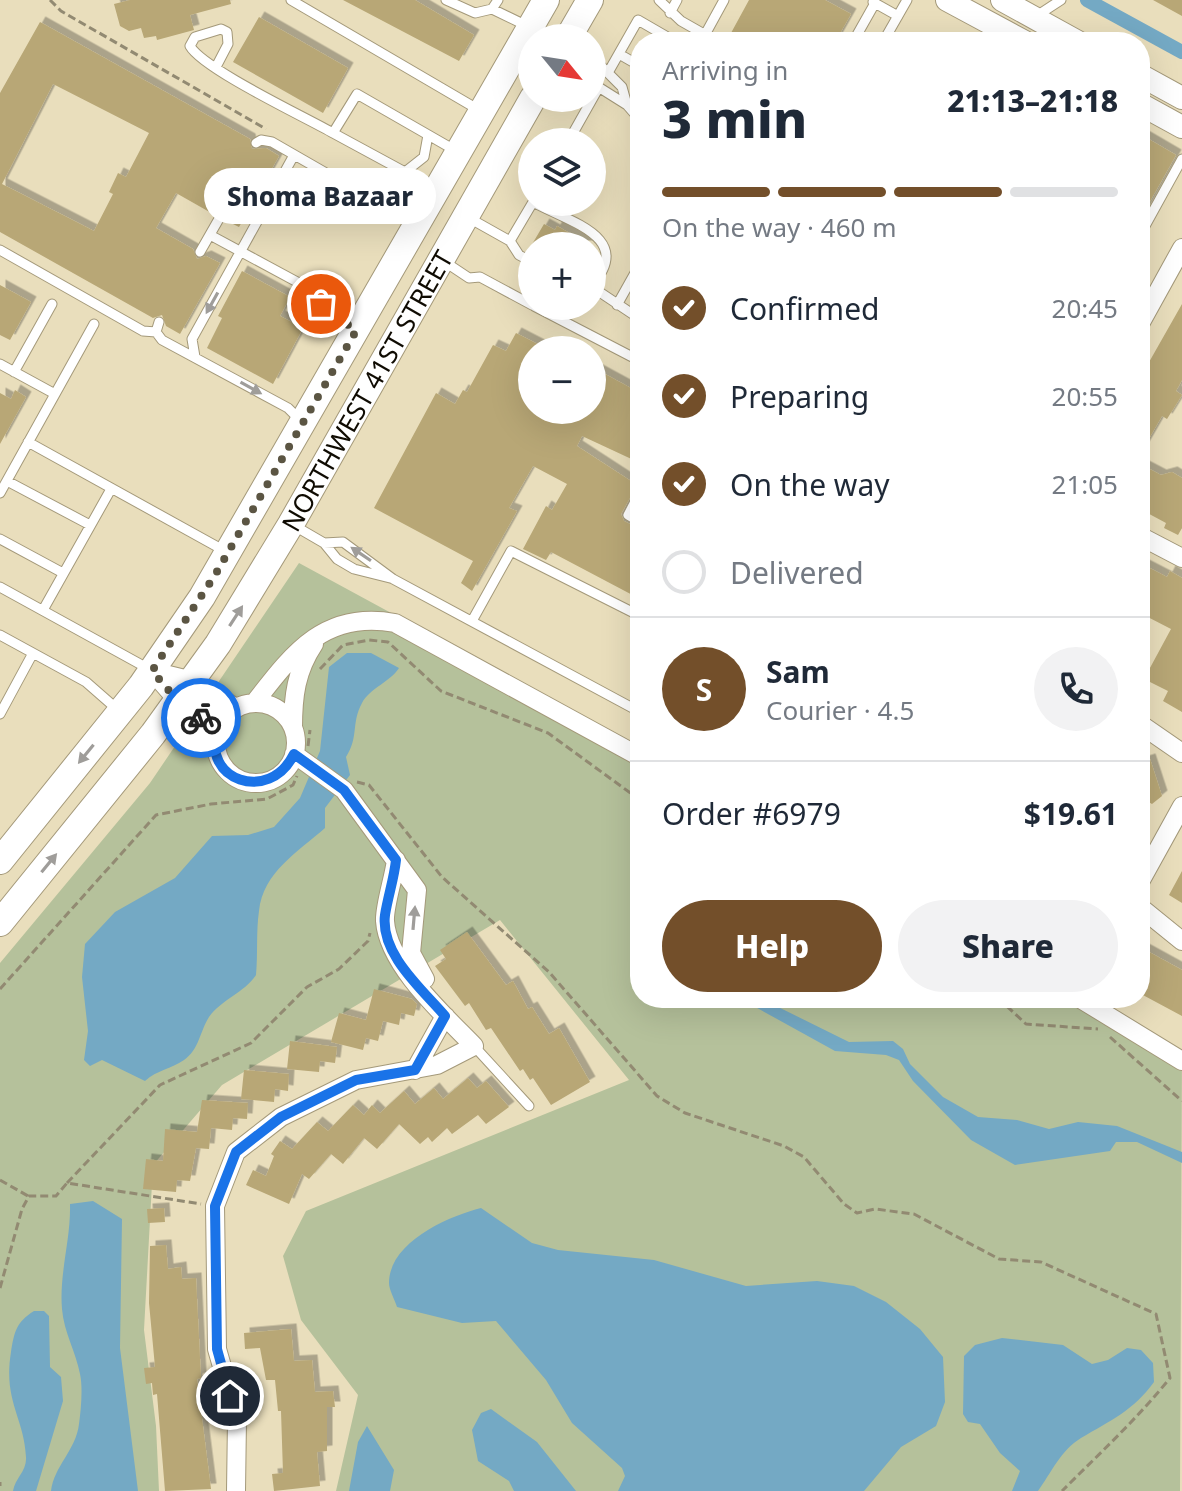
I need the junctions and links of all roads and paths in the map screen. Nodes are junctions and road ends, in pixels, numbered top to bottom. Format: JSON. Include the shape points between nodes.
{"nodes":[{"id":1,"x":50,"y":0,"type":"edge"},
{"id":2,"x":291,"y":0,"type":"edge"},
{"id":3,"x":446,"y":0,"type":"edge"},
{"id":4,"x":546,"y":0,"type":"edge"},
{"id":5,"x":590,"y":0,"type":"edge"},
{"id":6,"x":659,"y":0,"type":"edge"},
{"id":7,"x":677,"y":0,"type":"edge"},
{"id":8,"x":724,"y":0,"type":"edge"},
{"id":9,"x":907,"y":0,"type":"edge"},
{"id":10,"x":947,"y":0,"type":"edge"},
{"id":11,"x":1002,"y":0,"type":"edge"},
{"id":12,"x":1061,"y":0,"type":"edge"},
{"id":13,"x":872,"y":2,"type":"edge"},
{"id":14,"x":495,"y":4,"type":"edge"},
{"id":15,"x":670,"y":13,"type":"junction"},
{"id":16,"x":898,"y":16,"type":"junction"},
{"id":17,"x":1032,"y":17,"type":"junction"},
{"id":18,"x":527,"y":24,"type":"edge"},
{"id":19,"x":542,"y":24,"type":"edge"},
{"id":20,"x":576,"y":24,"type":"edge"},
{"id":21,"x":631,"y":32,"type":"edge"},
{"id":22,"x":659,"y":32,"type":"edge"},
{"id":23,"x":694,"y":32,"type":"edge"},
{"id":24,"x":707,"y":32,"type":"edge"},
{"id":25,"x":858,"y":32,"type":"edge"},
{"id":26,"x":889,"y":32,"type":"edge"},
{"id":27,"x":1006,"y":32,"type":"edge"},
{"id":28,"x":1060,"y":32,"type":"edge"},
{"id":29,"x":630,"y":34,"type":"edge"},
{"id":30,"x":619,"y":54,"type":"junction"},
{"id":31,"x":630,"y":60,"type":"edge"},
{"id":32,"x":518,"y":64,"type":"edge"},
{"id":33,"x":216,"y":67,"type":"junction"},
{"id":34,"x":606,"y":69,"type":"edge"},
{"id":35,"x":609,"y":71,"type":"junction"},
{"id":36,"x":1150,"y":80,"type":"edge"},
{"id":37,"x":606,"y":91,"type":"edge"},
{"id":38,"x":1182,"y":98,"type":"edge"},
{"id":39,"x":627,"y":105,"type":"junction"},
{"id":40,"x":630,"y":108,"type":"edge"},
{"id":41,"x":1150,"y":109,"type":"edge"},
{"id":42,"x":482,"y":112,"type":"junction"},
{"id":43,"x":525,"y":112,"type":"edge"},
{"id":44,"x":1182,"y":127,"type":"edge"},
{"id":45,"x":266,"y":129,"type":"dead end"},
{"id":46,"x":333,"y":133,"type":"junction"},
{"id":47,"x":428,"y":135,"type":"junction"},
{"id":48,"x":256,"y":143,"type":"dead end"},
{"id":49,"x":459,"y":153,"type":"junction"},
{"id":50,"x":294,"y":155,"type":"junction"},
{"id":51,"x":1182,"y":159,"type":"edge"},
{"id":52,"x":405,"y":172,"type":"junction"},
{"id":53,"x":491,"y":173,"type":"junction"},
{"id":54,"x":434,"y":196,"type":"junction"},
{"id":55,"x":467,"y":216,"type":"junction"},
{"id":56,"x":525,"y":216,"type":"edge"},
{"id":57,"x":558,"y":216,"type":"edge"},
{"id":58,"x":220,"y":217,"type":"dead end"},
{"id":59,"x":1150,"y":217,"type":"edge"},
{"id":60,"x":420,"y":220,"type":"junction"},
{"id":61,"x":587,"y":232,"type":"edge"},
{"id":62,"x":210,"y":235,"type":"junction"},
{"id":63,"x":510,"y":241,"type":"junction"},
{"id":64,"x":1182,"y":248,"type":"edge"},
{"id":65,"x":0,"y":250,"type":"edge"},
{"id":66,"x":241,"y":251,"type":"junction"},
{"id":67,"x":200,"y":252,"type":"dead end"},
{"id":68,"x":518,"y":253,"type":"edge"},
{"id":69,"x":442,"y":260,"type":"junction"},
{"id":70,"x":392,"y":269,"type":"junction"},
{"id":71,"x":630,"y":282,"type":"edge"},
{"id":72,"x":518,"y":297,"type":"edge"},
{"id":73,"x":606,"y":297,"type":"edge"},
{"id":74,"x":52,"y":304,"type":"dead end"},
{"id":75,"x":617,"y":305,"type":"junction"},
{"id":76,"x":1150,"y":306,"type":"edge"},
{"id":77,"x":630,"y":313,"type":"edge"},
{"id":78,"x":562,"y":320,"type":"edge"},
{"id":79,"x":94,"y":324,"type":"dead end"},
{"id":80,"x":360,"y":325,"type":"junction"},
{"id":81,"x":630,"y":356,"type":"edge"},
{"id":82,"x":195,"y":357,"type":"junction"},
{"id":83,"x":0,"y":364,"type":"edge"},
{"id":84,"x":14,"y":372,"type":"junction"},
{"id":85,"x":377,"y":373,"type":"junction"},
{"id":86,"x":55,"y":394,"type":"junction"},
{"id":87,"x":303,"y":424,"type":"junction"},
{"id":88,"x":28,"y":442,"type":"junction"},
{"id":89,"x":7,"y":481,"type":"junction"},
{"id":90,"x":111,"y":489,"type":"junction"},
{"id":91,"x":0,"y":493,"type":"edge"},
{"id":92,"x":257,"y":504,"type":"junction"},
{"id":93,"x":291,"y":524,"type":"junction"},
{"id":94,"x":90,"y":525,"type":"junction"},
{"id":95,"x":0,"y":539,"type":"edge"},
{"id":96,"x":1150,"y":541,"type":"edge"},
{"id":97,"x":324,"y":543,"type":"junction"},
{"id":98,"x":228,"y":553,"type":"junction"},
{"id":99,"x":1182,"y":558,"type":"edge"},
{"id":100,"x":63,"y":573,"type":"junction"},
{"id":101,"x":393,"y":579,"type":"junction"},
{"id":102,"x":0,"y":587,"type":"edge"},
{"id":103,"x":43,"y":610,"type":"junction"},
{"id":104,"x":630,"y":611,"type":"edge"},
{"id":105,"x":472,"y":621,"type":"junction"},
{"id":106,"x":323,"y":632,"type":"junction"},
{"id":107,"x":0,"y":635,"type":"edge"},
{"id":108,"x":33,"y":653,"type":"junction"},
{"id":109,"x":152,"y":671,"type":"junction"},
{"id":110,"x":186,"y":691,"type":"junction"},
{"id":111,"x":255,"y":702,"type":"junction"},
{"id":112,"x":630,"y":707,"type":"edge"},
{"id":113,"x":236,"y":708,"type":"junction"},
{"id":114,"x":120,"y":712,"type":"junction"},
{"id":115,"x":0,"y":714,"type":"edge"},
{"id":116,"x":293,"y":728,"type":"junction"},
{"id":117,"x":218,"y":730,"type":"junction"},
{"id":118,"x":1150,"y":731,"type":"edge"},
{"id":119,"x":630,"y":752,"type":"edge"},
{"id":120,"x":1182,"y":753,"type":"edge"},
{"id":121,"x":301,"y":760,"type":"junction"},
{"id":122,"x":344,"y":790,"type":"junction"},
{"id":123,"x":1182,"y":806,"type":"edge"},
{"id":124,"x":396,"y":860,"type":"junction"},
{"id":125,"x":0,"y":861,"type":"edge"},
{"id":126,"x":1150,"y":864,"type":"edge"},
{"id":127,"x":1150,"y":915,"type":"edge"},
{"id":128,"x":0,"y":923,"type":"edge"},
{"id":129,"x":372,"y":927,"type":"dead end"},
{"id":130,"x":1182,"y":941,"type":"edge"},
{"id":131,"x":1009,"y":1008,"type":"edge"},
{"id":132,"x":1095,"y":1008,"type":"edge"},
{"id":133,"x":445,"y":1016,"type":"junction"},
{"id":134,"x":474,"y":1046,"type":"junction"},
{"id":135,"x":1182,"y":1061,"type":"edge"},
{"id":136,"x":415,"y":1070,"type":"junction"},
{"id":137,"x":1182,"y":1101,"type":"edge"},
{"id":138,"x":529,"y":1106,"type":"dead end"},
{"id":139,"x":0,"y":1180,"type":"edge"},
{"id":140,"x":67,"y":1183,"type":"junction"},
{"id":141,"x":29,"y":1196,"type":"junction"},
{"id":142,"x":215,"y":1206,"type":"junction"},
{"id":143,"x":0,"y":1288,"type":"edge"},
{"id":144,"x":236,"y":1491,"type":"edge"},
{"id":145,"x":1062,"y":1491,"type":"edge"}],
"edges":[{"from":1,"to":45,"type":"path"},
{"from":2,"to":42,"type":"lane"},
{"from":3,"to":14,"type":"lane","via":[[475,13]]},
{"from":4,"to":19,"type":"main road","name":"NORTHWEST 41ST STREET"},
{"from":5,"to":20,"type":"main road"},
{"from":6,"to":15,"type":"lane"},
{"from":7,"to":15,"type":"lane"},
{"from":8,"to":24,"type":"lane"},
{"from":9,"to":16,"type":"lane"},
{"from":10,"to":27,"type":"street"},
{"from":11,"to":17,"type":"street"},
{"from":12,"to":17,"type":"lane"},
{"from":13,"to":16,"type":"lane"},
{"from":13,"to":25,"type":"lane"},
{"from":14,"to":18,"type":"lane"},
{"from":15,"to":23,"type":"lane"},
{"from":16,"to":26,"type":"lane"},
{"from":17,"to":28,"type":"street"},
{"from":21,"to":22,"type":"lane","via":[[638,20]]},
{"from":29,"to":30,"type":"lane"},
{"from":30,"to":31,"type":"lane"},
{"from":30,"to":35,"type":"lane"},
{"from":32,"to":42,"type":"main road","name":"NORTHWEST 41ST STREET"},
{"from":33,"to":33,"type":"lane","via":[[194,53],[191,42],[221,29],[227,32],[228,44]]},
{"from":33,"to":46,"type":"lane"},
{"from":34,"to":35,"type":"lane"},
{"from":35,"to":39,"type":"lane","via":[[622,87]]},
{"from":36,"to":38,"type":"street"},
{"from":37,"to":39,"type":"lane"},
{"from":39,"to":40,"type":"lane"},
{"from":41,"to":44,"type":"street"},
{"from":42,"to":49,"type":"main road","name":"NORTHWEST 41ST STREET"},
{"from":43,"to":53,"type":"main road","name":"NORTHWEST 41ST STREET"},
{"from":46,"to":47,"type":"lane","via":[[357,94]]},
{"from":46,"to":52,"type":"lane"},
{"from":47,"to":49,"type":"lane"},
{"from":47,"to":52,"type":"lane","via":[[424,157]]},
{"from":48,"to":50,"type":"lane","via":[[265,139]]},
{"from":49,"to":53,"type":"main road"},
{"from":49,"to":54,"type":"main road","name":"NORTHWEST 41ST STREET"},
{"from":50,"to":60,"type":"lane","via":[[392,211]]},
{"from":50,"to":66,"type":"lane"},
{"from":51,"to":59,"type":"lane"},
{"from":52,"to":54,"type":"lane"},
{"from":53,"to":55,"type":"main road","name":"NORTHWEST 41ST STREET"},
{"from":54,"to":60,"type":"main road","name":"NORTHWEST 41ST STREET"},
{"from":54,"to":69,"type":"main road","via":[[434,238]]},
{"from":55,"to":63,"type":"lane"},
{"from":55,"to":69,"type":"main road","name":"NORTHWEST 41ST STREET"},
{"from":56,"to":63,"type":"lane"},
{"from":57,"to":61,"type":"lane"},
{"from":58,"to":62,"type":"lane"},
{"from":60,"to":70,"type":"main road","name":"NORTHWEST 41ST STREET"},
{"from":62,"to":66,"type":"lane"},
{"from":62,"to":67,"type":"lane"},
{"from":63,"to":68,"type":"lane"},
{"from":64,"to":76,"type":"street"},
{"from":65,"to":82,"type":"lane","via":[[130,324],[157,327],[162,340]]},
{"from":66,"to":80,"type":"lane","via":[[312,290],[328,292]]},
{"from":66,"to":82,"type":"lane","one_way":true,"via":[[192,339]]},
{"from":69,"to":70,"type":"main road","via":[[423,256]]},
{"from":69,"to":72,"type":"lane","via":[[469,278],[480,277]]},
{"from":69,"to":85,"type":"main road","name":"NORTHWEST 41ST STREET"},
{"from":70,"to":80,"type":"main road","name":"NORTHWEST 41ST STREET"},
{"from":71,"to":75,"type":"lane"},
{"from":73,"to":75,"type":"lane"},
{"from":74,"to":84,"type":"lane"},
{"from":75,"to":77,"type":"lane"},
{"from":78,"to":81,"type":"lane"},
{"from":79,"to":86,"type":"lane"},
{"from":80,"to":85,"type":"main road","via":[[374,337]]},
{"from":80,"to":87,"type":"main road","name":"NORTHWEST 41ST STREET"},
{"from":82,"to":87,"type":"lane","one_way":true,"via":[[288,408]]},
{"from":83,"to":84,"type":"lane"},
{"from":84,"to":86,"type":"lane"},
{"from":85,"to":93,"type":"main road","name":"NORTHWEST 41ST STREET"},
{"from":86,"to":88,"type":"lane"},
{"from":87,"to":92,"type":"main road","name":"NORTHWEST 41ST STREET"},
{"from":88,"to":89,"type":"lane"},
{"from":88,"to":90,"type":"lane"},
{"from":89,"to":91,"type":"lane"},
{"from":89,"to":94,"type":"lane"},
{"from":90,"to":94,"type":"lane"},
{"from":90,"to":98,"type":"lane"},
{"from":92,"to":93,"type":"main road"},
{"from":92,"to":98,"type":"main road","name":"NORTHWEST 41ST STREET"},
{"from":93,"to":97,"type":"lane"},
{"from":110,"to":93,"type":"main road","name":"NORTHWEST 41ST STREET","one_way":true},
{"from":94,"to":100,"type":"lane"},
{"from":95,"to":100,"type":"lane"},
{"from":96,"to":99,"type":"street"},
{"from":97,"to":101,"type":"lane","via":[[354,569]]},
{"from":101,"to":97,"type":"lane","one_way":true,"via":[[343,542]]},
{"from":98,"to":109,"type":"main road","name":"NORTHWEST 41ST STREET"},
{"from":100,"to":103,"type":"lane"},
{"from":101,"to":105,"type":"lane"},
{"from":102,"to":103,"type":"lane"},
{"from":103,"to":109,"type":"lane"},
{"from":104,"to":105,"type":"lane","via":[[511,551]]},
{"from":105,"to":112,"type":"lane"},
{"from":106,"to":111,"type":"street","via":[[301,648]]},
{"from":106,"to":116,"type":"street","via":[[305,658],[293,692]]},
{"from":106,"to":119,"type":"street","via":[[370,618],[395,623]]},
{"from":107,"to":108,"type":"lane"},
{"from":108,"to":114,"type":"lane","via":[[86,682]]},
{"from":108,"to":115,"type":"lane"},
{"from":109,"to":110,"type":"street"},
{"from":109,"to":114,"type":"main road","name":"NORTHWEST 41ST STREET"},
{"from":110,"to":113,"type":"street"},
{"from":110,"to":117,"type":"street"},
{"from":128,"to":110,"type":"main road","name":"NORTHWEST 41ST STREET","one_way":true},
{"from":111,"to":113,"type":"street"},
{"from":111,"to":116,"type":"street","via":[[277,708]]},
{"from":113,"to":117,"type":"street"},
{"from":114,"to":125,"type":"main road","name":"NORTHWEST 41ST STREET","one_way":true},
{"from":116,"to":121,"type":"street"},
{"from":117,"to":121,"type":"street","via":[[221,763],[240,781],[267,782]]},
{"from":118,"to":120,"type":"street"},
{"from":121,"to":122,"type":"street"},
{"from":122,"to":124,"type":"street"},
{"from":122,"to":145,"type":"path","via":[[358,781],[369,785],[442,877],[549,972],[657,1096],[685,1113],[804,1157],[857,1213],[875,1209],[914,1214],[999,1259],[1041,1262],[1156,1314],[1170,1378]]},
{"from":123,"to":126,"type":"street"},
{"from":133,"to":124,"type":"street","one_way":true,"via":[[411,953],[417,890]]},
{"from":124,"to":133,"type":"street","via":[[384,918],[391,951]]},
{"from":127,"to":130,"type":"street"},
{"from":129,"to":140,"type":"path","via":[[368,941],[339,969],[307,987],[251,1043],[160,1085]]},
{"from":131,"to":137,"type":"path","via":[[1026,1024],[1101,1029]]},
{"from":132,"to":135,"type":"street"},
{"from":133,"to":134,"type":"street"},
{"from":133,"to":136,"type":"street"},
{"from":134,"to":136,"type":"street"},
{"from":134,"to":138,"type":"lane"},
{"from":136,"to":142,"type":"street","via":[[356,1080],[281,1117],[236,1152]]},
{"from":139,"to":141,"type":"path"},
{"from":140,"to":141,"type":"path","via":[[56,1196]]},
{"from":140,"to":142,"type":"path"},
{"from":141,"to":143,"type":"path"},
{"from":142,"to":144,"type":"street","via":[[217,1349],[237,1419]]}]}
